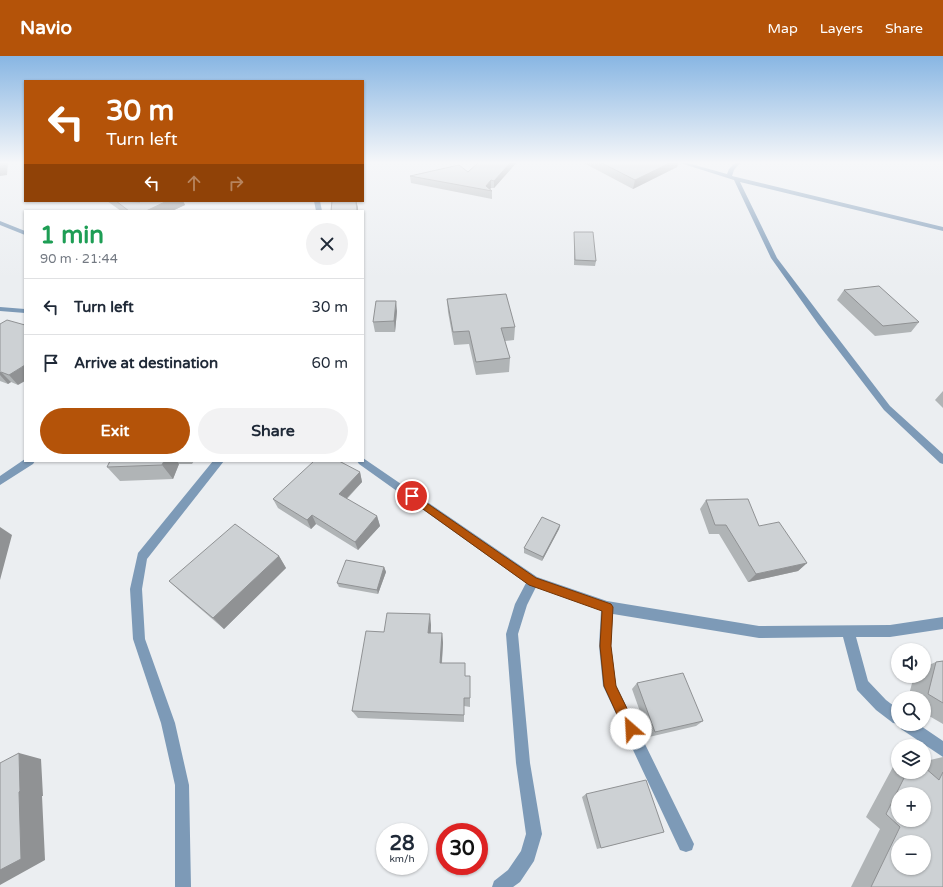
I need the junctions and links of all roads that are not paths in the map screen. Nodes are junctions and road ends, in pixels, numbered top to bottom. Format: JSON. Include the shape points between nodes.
{"nodes":[{"id":1,"x":745,"y":201,"type":"edge"},
{"id":2,"x":827,"y":201,"type":"edge"},
{"id":3,"x":0,"y":223,"type":"edge"},
{"id":4,"x":943,"y":229,"type":"edge"},
{"id":5,"x":24,"y":233,"type":"edge"},
{"id":6,"x":0,"y":309,"type":"edge"},
{"id":7,"x":24,"y":311,"type":"edge"},
{"id":8,"x":943,"y":460,"type":"edge"},
{"id":9,"x":28,"y":462,"type":"edge"},
{"id":10,"x":217,"y":462,"type":"edge"},
{"id":11,"x":363,"y":462,"type":"edge"},
{"id":12,"x":0,"y":481,"type":"edge"},
{"id":13,"x":532,"y":581,"type":"junction"},
{"id":14,"x":607,"y":607,"type":"junction"},
{"id":15,"x":943,"y":623,"type":"edge"},
{"id":16,"x":848,"y":631,"type":"junction"},
{"id":17,"x":891,"y":713,"type":"edge"},
{"id":18,"x":916,"y":731,"type":"edge"},
{"id":19,"x":943,"y":750,"type":"edge"},
{"id":20,"x":686,"y":844,"type":"dead end"},
{"id":21,"x":183,"y":887,"type":"edge"},
{"id":22,"x":500,"y":887,"type":"edge"}],
"edges":[{"from":1,"to":8,"type":"street","via":[[774,258],[821,322],[887,408]]},
{"from":2,"to":4,"type":"street"},
{"from":3,"to":5,"type":"street"},
{"from":6,"to":7,"type":"street"},
{"from":9,"to":12,"type":"street"},
{"from":10,"to":21,"type":"street","via":[[142,557],[136,588],[139,639],[168,723],[182,785]]},
{"from":11,"to":13,"type":"street"},
{"from":13,"to":14,"type":"street"},
{"from":13,"to":22,"type":"street","via":[[521,604],[512,634],[523,763],[534,834],[528,855],[514,876]]},
{"from":14,"to":16,"type":"street","via":[[759,632]]},
{"from":14,"to":20,"type":"street","via":[[606,646],[610,686]]},
{"from":15,"to":16,"type":"street","via":[[890,631]]},
{"from":16,"to":17,"type":"street","via":[[862,684],[881,706]]},
{"from":18,"to":19,"type":"street"}]}
